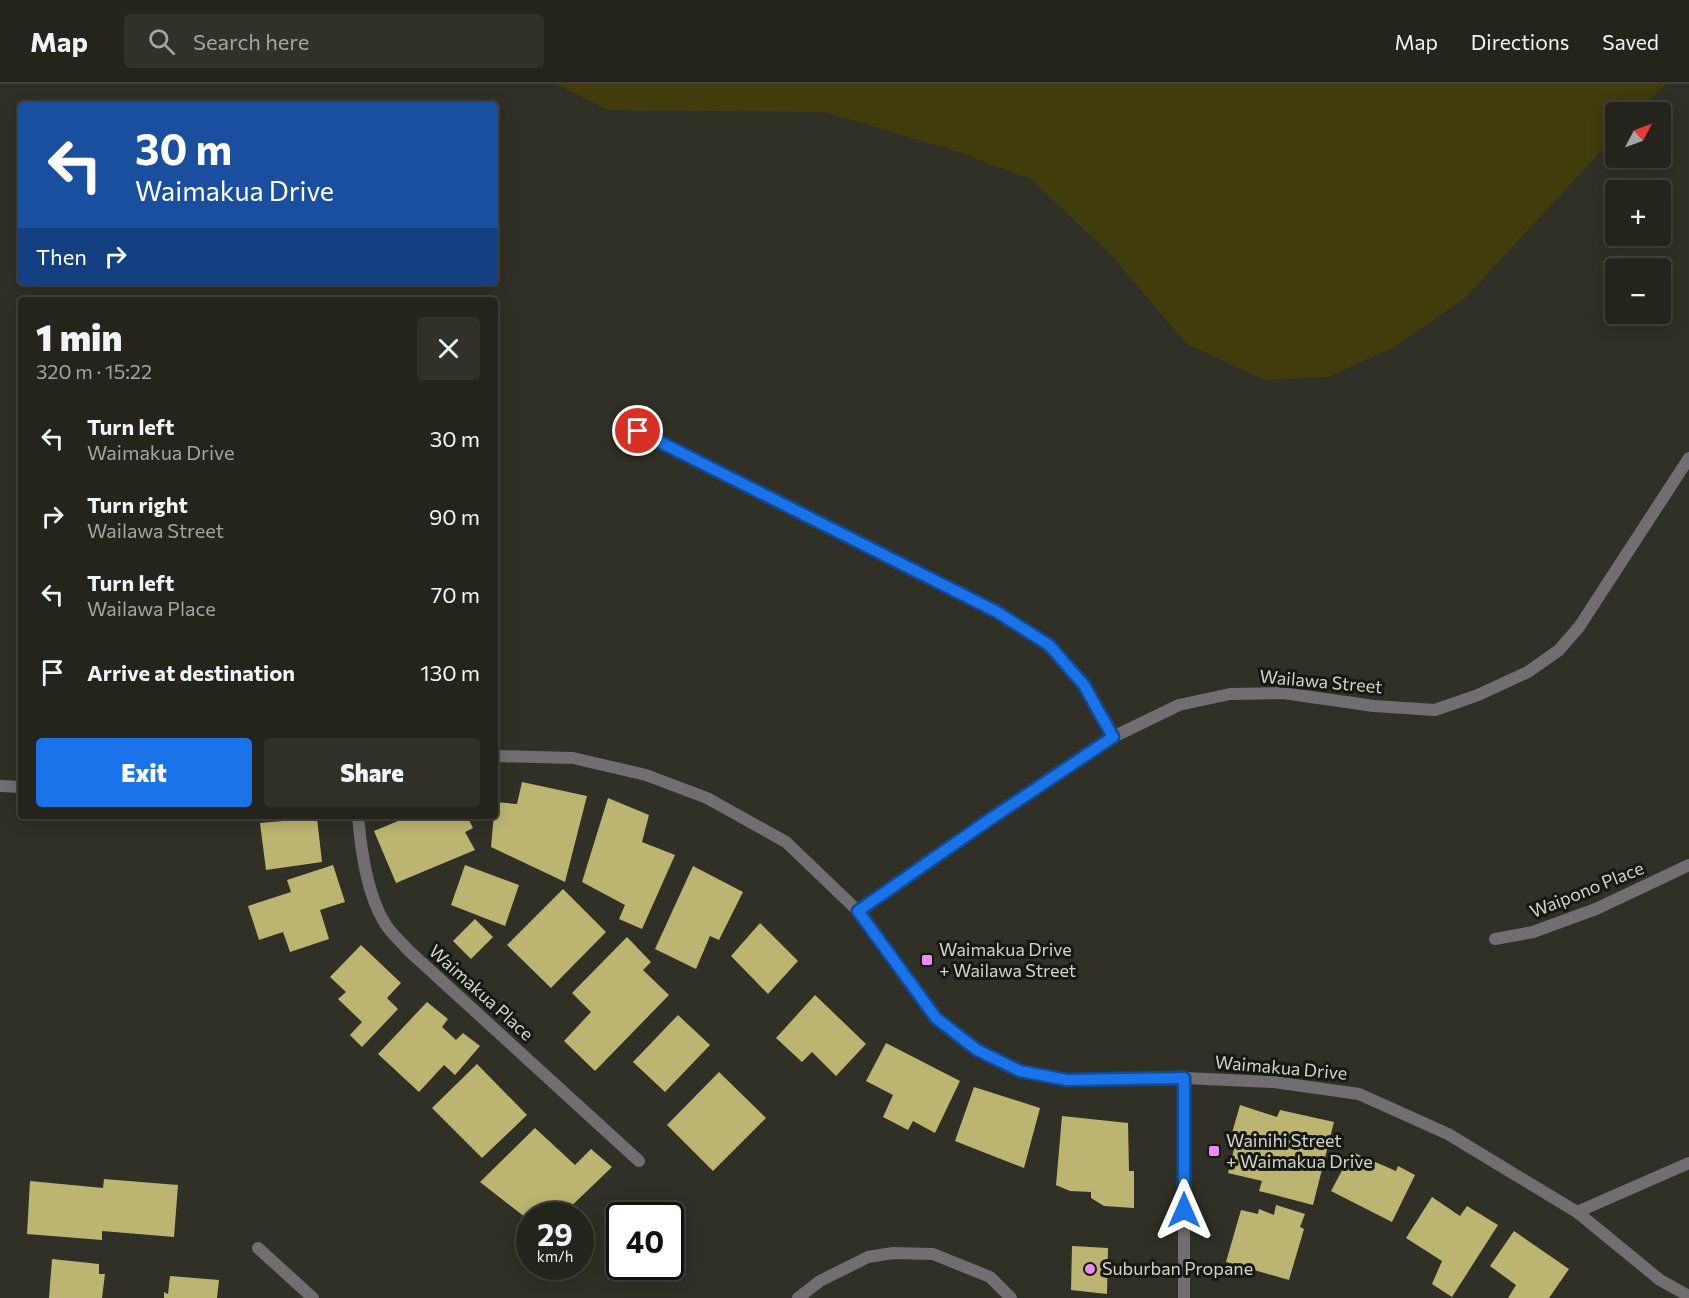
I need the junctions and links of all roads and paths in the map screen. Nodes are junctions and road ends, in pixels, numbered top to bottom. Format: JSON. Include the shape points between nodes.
{"nodes":[{"id":1,"x":638,"y":431,"type":"dead end"},
{"id":2,"x":1689,"y":458,"type":"edge"},
{"id":3,"x":1113,"y":737,"type":"junction"},
{"id":4,"x":498,"y":756,"type":"edge"},
{"id":5,"x":0,"y":786,"type":"edge"},
{"id":6,"x":18,"y":787,"type":"edge"},
{"id":7,"x":358,"y":819,"type":"edge"},
{"id":8,"x":1689,"y":865,"type":"edge"},
{"id":9,"x":858,"y":911,"type":"junction"},
{"id":10,"x":1496,"y":939,"type":"dead end"},
{"id":11,"x":1184,"y":1078,"type":"junction"},
{"id":12,"x":639,"y":1161,"type":"dead end"},
{"id":13,"x":1689,"y":1163,"type":"edge"},
{"id":14,"x":1577,"y":1212,"type":"junction"},
{"id":15,"x":258,"y":1248,"type":"dead end"},
{"id":16,"x":1689,"y":1296,"type":"edge"},
{"id":17,"x":313,"y":1298,"type":"edge"},
{"id":18,"x":798,"y":1298,"type":"edge"},
{"id":19,"x":1011,"y":1298,"type":"edge"},
{"id":20,"x":1184,"y":1298,"type":"edge"}],
"edges":[{"from":1,"to":3,"type":"street","via":[[997,612],[1049,645],[1084,685]]},
{"from":2,"to":3,"type":"street","name":"Wailawa Street","via":[[1579,627],[1558,650],[1528,672],[1435,710],[1283,693],[1230,694],[1179,705]]},
{"from":3,"to":9,"type":"street","name":"Wailawa Street"},
{"from":4,"to":9,"type":"street","name":"Waimakua Drive","via":[[573,759],[646,775],[707,798],[786,842]]},
{"from":5,"to":6,"type":"street"},
{"from":7,"to":12,"type":"street","name":"Waimakua Place","via":[[373,894],[386,924],[408,950]]},
{"from":8,"to":10,"type":"street","name":"Waipono Place","via":[[1596,909],[1533,932]]},
{"from":9,"to":11,"type":"street","name":"Waimakua Drive","via":[[936,1018],[977,1050],[1020,1071],[1067,1080]]},
{"from":11,"to":14,"type":"street","name":"Waimakua Drive","via":[[1274,1082],[1359,1094],[1448,1134]]},
{"from":11,"to":20,"type":"street"},
{"from":13,"to":14,"type":"street"},
{"from":14,"to":16,"type":"street","name":"Waimakua Drive","via":[[1660,1280]]},
{"from":15,"to":17,"type":"street"},
{"from":18,"to":19,"type":"street","via":[[820,1281],[868,1257],[893,1253],[933,1254],[990,1277]]}]}
